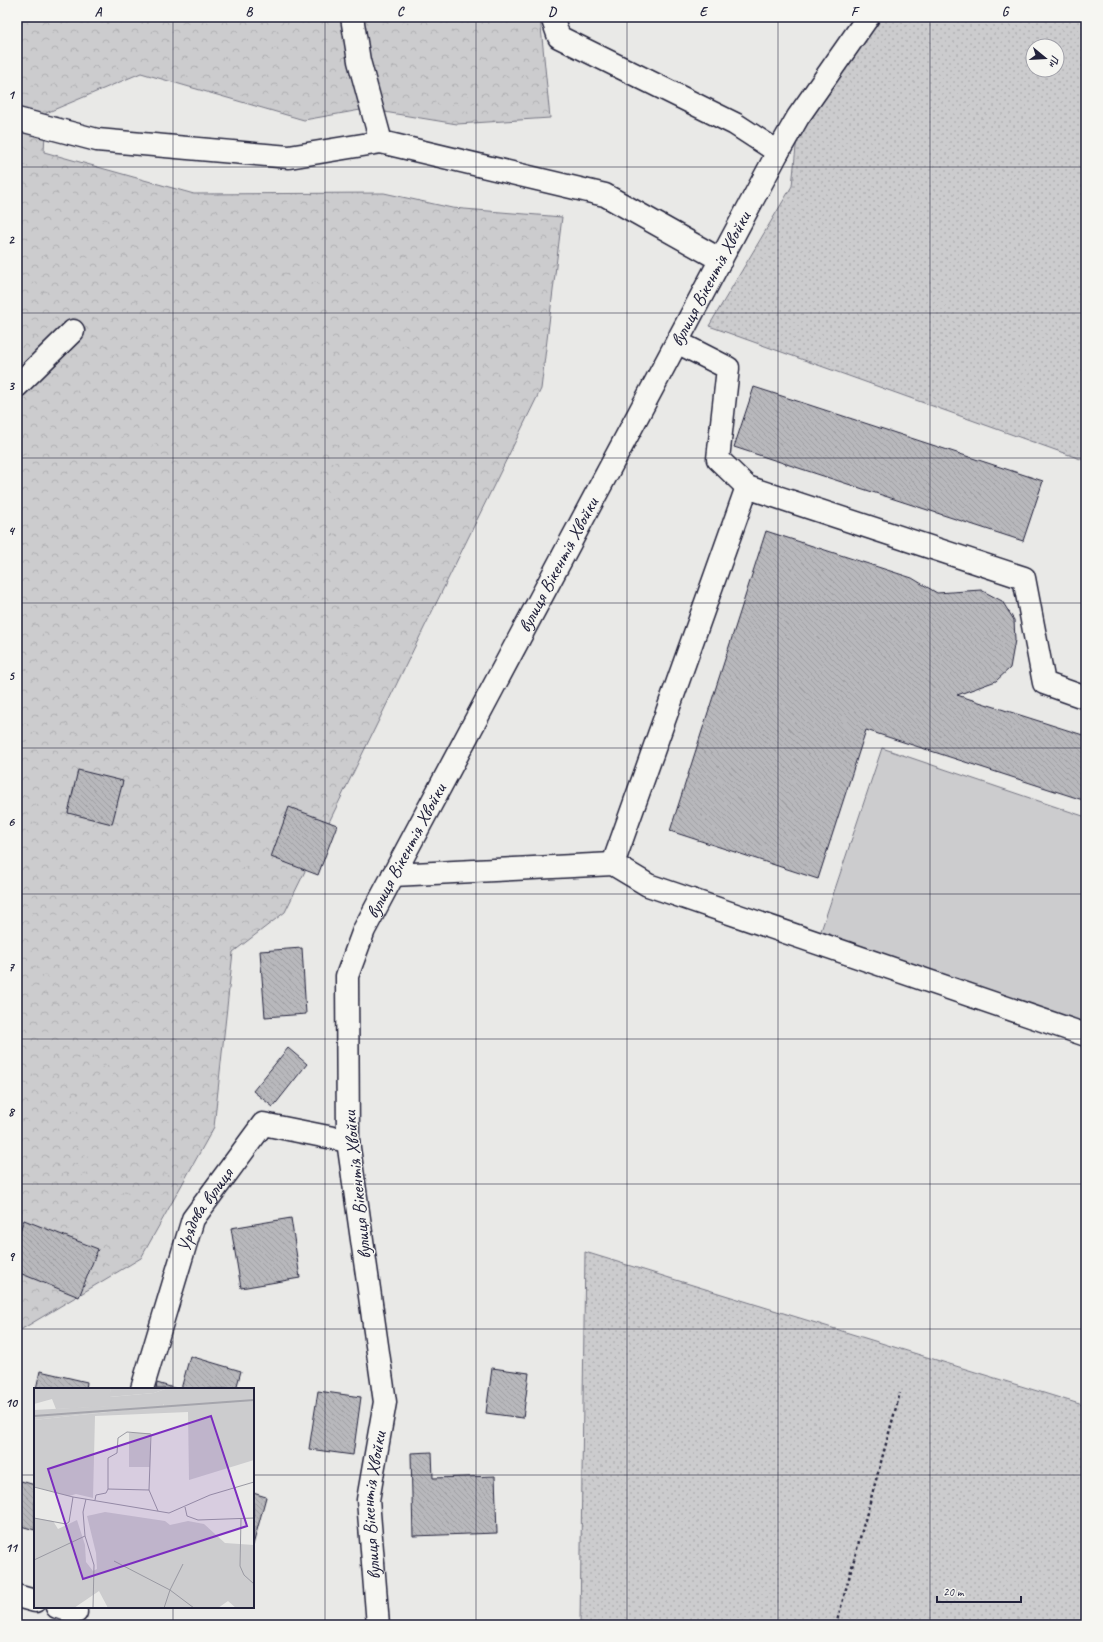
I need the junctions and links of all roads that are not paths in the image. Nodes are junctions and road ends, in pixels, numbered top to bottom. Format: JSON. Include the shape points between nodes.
{"nodes":[{"id":1,"x":352,"y":17,"type":"edge"},
{"id":2,"x":552,"y":17,"type":"edge"},
{"id":3,"x":868,"y":17,"type":"edge"},
{"id":4,"x":17,"y":119,"type":"edge"},
{"id":5,"x":381,"y":142,"type":"junction"},
{"id":6,"x":778,"y":152,"type":"junction"},
{"id":7,"x":721,"y":260,"type":"junction"},
{"id":8,"x":73,"y":331,"type":"dead end"},
{"id":9,"x":677,"y":342,"type":"junction"},
{"id":10,"x":17,"y":386,"type":"edge"},
{"id":11,"x":747,"y":487,"type":"junction"},
{"id":12,"x":1086,"y":698,"type":"edge"},
{"id":13,"x":613,"y":864,"type":"junction"},
{"id":14,"x":393,"y":875,"type":"junction"},
{"id":15,"x":1086,"y":1035,"type":"edge"},
{"id":16,"x":348,"y":1141,"type":"junction"},
{"id":17,"x":142,"y":1388,"type":"edge"},
{"id":18,"x":17,"y":1596,"type":"edge"},
{"id":19,"x":34,"y":1601,"type":"edge"},
{"id":20,"x":378,"y":1625,"type":"edge"}],
"edges":[{"from":1,"to":5,"type":"street","via":[[359,61]]},
{"from":2,"to":6,"type":"street","via":[[559,37],[735,124]]},
{"from":3,"to":6,"type":"street","name":"вулиця Вікентія Хвойки","via":[[798,117]]},
{"from":4,"to":5,"type":"street","via":[[97,140],[289,157]]},
{"from":5,"to":7,"type":"street","via":[[604,195]]},
{"from":6,"to":7,"type":"street","name":"вулиця Вікентія Хвойки"},
{"from":7,"to":9,"type":"street","name":"вулиця Вікентія Хвойки"},
{"from":8,"to":10,"type":"street"},
{"from":9,"to":11,"type":"street","via":[[728,368],[718,459]]},
{"from":9,"to":14,"type":"street","name":"вулиця Вікентія Хвойки"},
{"from":11,"to":12,"type":"street","via":[[1024,578],[1044,683]]},
{"from":11,"to":13,"type":"street"},
{"from":13,"to":14,"type":"street"},
{"from":13,"to":15,"type":"street","via":[[648,885]]},
{"from":14,"to":16,"type":"street","name":"вулиця Вікентія Хвойки","via":[[364,930],[347,976]]},
{"from":16,"to":17,"type":"street","name":"Урядова вулиця","via":[[263,1124],[193,1219]]},
{"from":16,"to":20,"type":"street","name":"вулиця Вікентія Хвойки","via":[[385,1402],[368,1500]]},
{"from":18,"to":19,"type":"street"}]}
